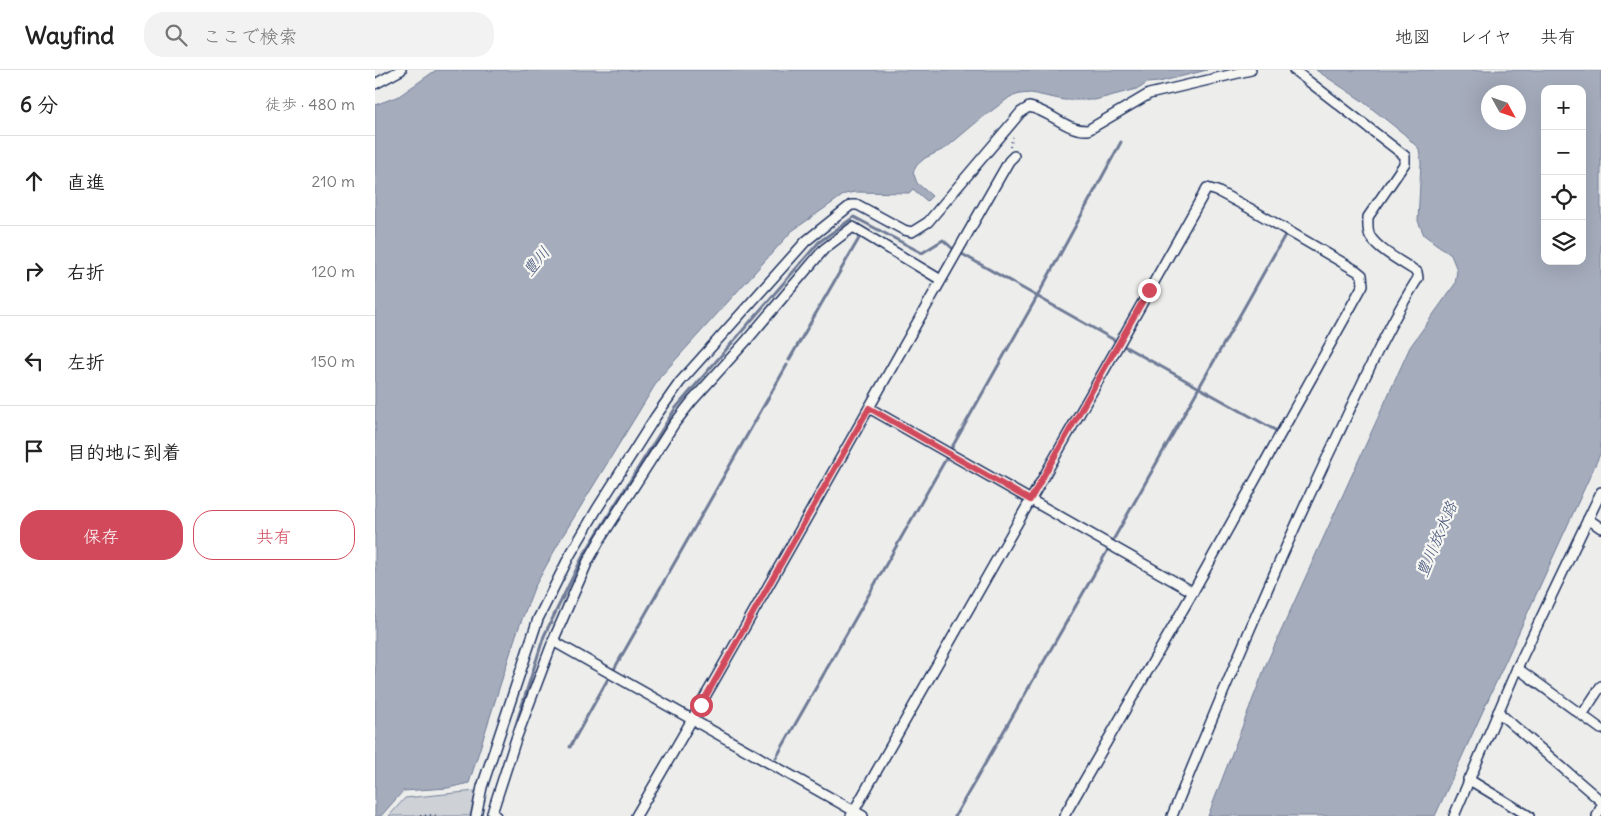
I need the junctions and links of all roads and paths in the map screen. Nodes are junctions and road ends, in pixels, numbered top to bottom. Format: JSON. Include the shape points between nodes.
{"nodes":[{"id":1,"x":401,"y":70,"type":"edge"},
{"id":2,"x":1251,"y":70,"type":"edge"},
{"id":3,"x":1294,"y":70,"type":"edge"},
{"id":4,"x":375,"y":84,"type":"edge"},
{"id":5,"x":1014,"y":156,"type":"dead end"},
{"id":6,"x":941,"y":280,"type":"junction"},
{"id":7,"x":869,"y":408,"type":"junction"},
{"id":8,"x":1601,"y":492,"type":"edge"},
{"id":9,"x":1030,"y":500,"type":"junction"},
{"id":10,"x":1588,"y":519,"type":"junction"},
{"id":11,"x":1601,"y":528,"type":"edge"},
{"id":12,"x":1193,"y":592,"type":"junction"},
{"id":13,"x":553,"y":640,"type":"junction"},
{"id":14,"x":1517,"y":668,"type":"junction"},
{"id":15,"x":1601,"y":686,"type":"edge"},
{"id":16,"x":1498,"y":712,"type":"junction"},
{"id":17,"x":1582,"y":715,"type":"junction"},
{"id":18,"x":692,"y":720,"type":"junction"},
{"id":19,"x":1601,"y":730,"type":"edge"},
{"id":20,"x":1468,"y":780,"type":"junction"},
{"id":21,"x":1601,"y":802,"type":"edge"},
{"id":22,"x":1601,"y":807,"type":"edge"},
{"id":23,"x":852,"y":813,"type":"edge"},
{"id":24,"x":420,"y":816,"type":"edge"},
{"id":25,"x":438,"y":816,"type":"edge"},
{"id":26,"x":475,"y":816,"type":"edge"},
{"id":27,"x":497,"y":816,"type":"edge"},
{"id":28,"x":636,"y":816,"type":"edge"},
{"id":29,"x":863,"y":816,"type":"edge"},
{"id":30,"x":1064,"y":816,"type":"edge"},
{"id":31,"x":1172,"y":816,"type":"edge"},
{"id":32,"x":1454,"y":816,"type":"edge"},
{"id":33,"x":1529,"y":816,"type":"edge"},
{"id":34,"x":1597,"y":816,"type":"edge"}],
"edges":[{"from":1,"to":4,"type":"street"},
{"from":2,"to":26,"type":"street","via":[[1149,94],[1088,130],[1070,128],[1037,108],[1029,107],[1021,112],[919,229],[912,232],[903,230],[857,205],[851,205],[806,241],[680,382],[570,555],[538,619]]},
{"from":3,"to":31,"type":"street","via":[[1405,156],[1405,163],[1368,217],[1368,228],[1377,244],[1417,272],[1418,278],[1397,311],[1315,482],[1236,658]]},
{"from":5,"to":6,"type":"street"},
{"from":6,"to":7,"type":"street"},
{"from":6,"to":13,"type":"street","via":[[853,227],[824,249],[674,424],[592,553]]},
{"from":7,"to":9,"type":"street"},
{"from":7,"to":18,"type":"street"},
{"from":8,"to":10,"type":"street"},
{"from":9,"to":12,"type":"street"},
{"from":9,"to":12,"type":"street","via":[[1207,188],[1249,208],[1357,271],[1362,275],[1363,285]]},
{"from":9,"to":23,"type":"street"},
{"from":10,"to":11,"type":"street"},
{"from":10,"to":14,"type":"street"},
{"from":12,"to":30,"type":"street"},
{"from":13,"to":18,"type":"street"},
{"from":13,"to":27,"type":"street","via":[[492,813]]},
{"from":14,"to":16,"type":"street"},
{"from":14,"to":17,"type":"street"},
{"from":15,"to":17,"type":"street"},
{"from":16,"to":20,"type":"street"},
{"from":16,"to":21,"type":"street"},
{"from":17,"to":19,"type":"street"},
{"from":18,"to":23,"type":"street"},
{"from":18,"to":28,"type":"street"},
{"from":20,"to":32,"type":"street"},
{"from":20,"to":33,"type":"street"},
{"from":22,"to":34,"type":"street"},
{"from":23,"to":29,"type":"street"},
{"from":24,"to":25,"type":"path"}]}
